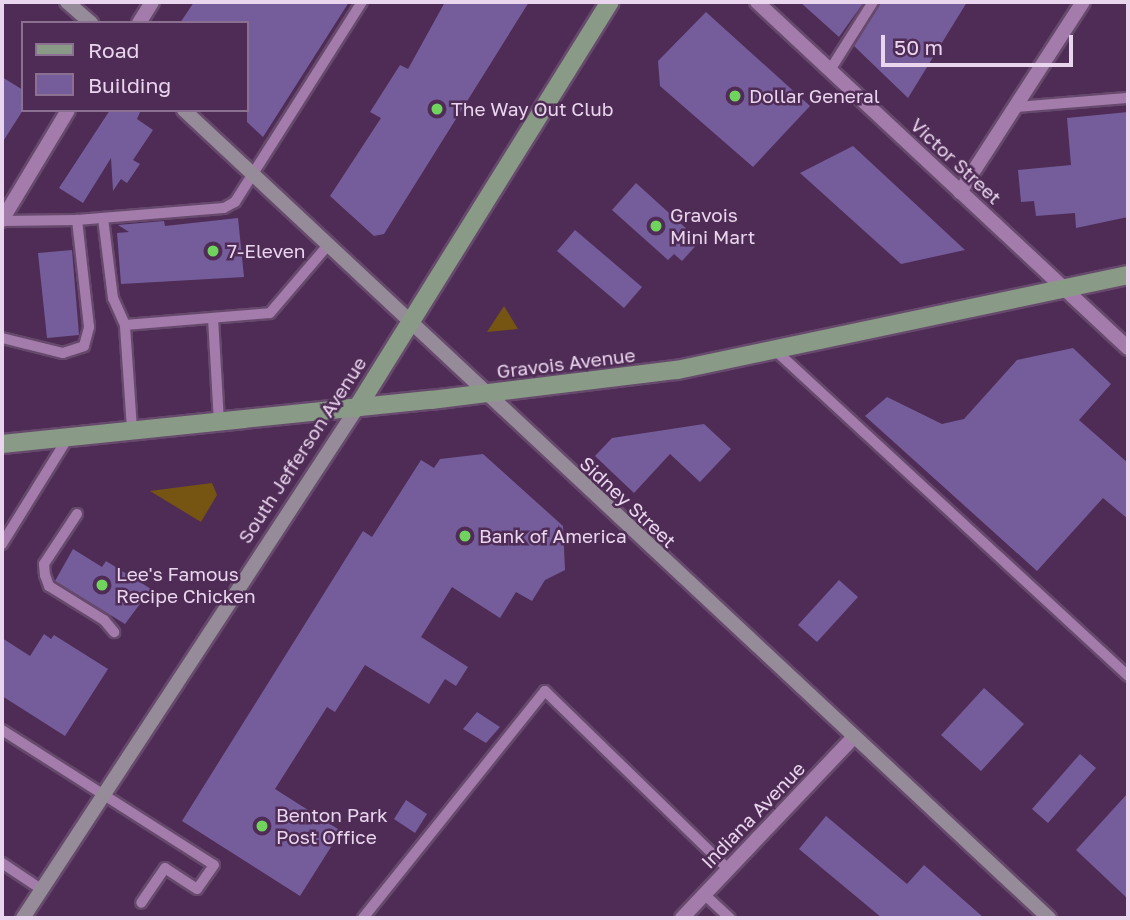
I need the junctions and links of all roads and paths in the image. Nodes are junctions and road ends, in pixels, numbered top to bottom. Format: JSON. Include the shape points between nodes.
{"nodes":[{"id":1,"x":67,"y":2,"type":"edge"},
{"id":2,"x":152,"y":2,"type":"edge"},
{"id":3,"x":362,"y":2,"type":"edge"},
{"id":4,"x":610,"y":2,"type":"edge"},
{"id":5,"x":757,"y":2,"type":"edge"},
{"id":6,"x":873,"y":2,"type":"edge"},
{"id":7,"x":1083,"y":2,"type":"edge"},
{"id":8,"x":89,"y":21,"type":"edge"},
{"id":9,"x":140,"y":21,"type":"edge"},
{"id":10,"x":831,"y":70,"type":"junction"},
{"id":11,"x":1128,"y":98,"type":"edge"},
{"id":12,"x":1015,"y":107,"type":"junction"},
{"id":13,"x":67,"y":112,"type":"edge"},
{"id":14,"x":186,"y":112,"type":"edge"},
{"id":15,"x":254,"y":177,"type":"junction"},
{"id":16,"x":960,"y":192,"type":"junction"},
{"id":17,"x":103,"y":218,"type":"junction"},
{"id":18,"x":78,"y":220,"type":"junction"},
{"id":19,"x":2,"y":221,"type":"edge"},
{"id":20,"x":328,"y":245,"type":"junction"},
{"id":21,"x":1128,"y":275,"type":"edge"},
{"id":22,"x":1065,"y":290,"type":"junction"},
{"id":23,"x":213,"y":318,"type":"junction"},
{"id":24,"x":410,"y":321,"type":"junction"},
{"id":25,"x":125,"y":325,"type":"junction"},
{"id":26,"x":2,"y":338,"type":"edge"},
{"id":27,"x":1128,"y":348,"type":"edge"},
{"id":28,"x":776,"y":351,"type":"junction"},
{"id":29,"x":484,"y":394,"type":"junction"},
{"id":30,"x":357,"y":408,"type":"junction"},
{"id":31,"x":219,"y":421,"type":"junction"},
{"id":32,"x":132,"y":429,"type":"junction"},
{"id":33,"x":69,"y":436,"type":"junction"},
{"id":34,"x":2,"y":443,"type":"edge"},
{"id":35,"x":77,"y":514,"type":"dead end"},
{"id":36,"x":2,"y":544,"type":"edge"},
{"id":37,"x":114,"y":632,"type":"dead end"},
{"id":38,"x":1128,"y":676,"type":"edge"},
{"id":39,"x":2,"y":730,"type":"edge"},
{"id":40,"x":853,"y":738,"type":"junction"},
{"id":41,"x":102,"y":795,"type":"junction"},
{"id":42,"x":2,"y":863,"type":"edge"},
{"id":43,"x":728,"y":869,"type":"junction"},
{"id":44,"x":41,"y":889,"type":"junction"},
{"id":45,"x":704,"y":894,"type":"junction"},
{"id":46,"x":141,"y":903,"type":"dead end"},
{"id":47,"x":23,"y":918,"type":"edge"},
{"id":48,"x":363,"y":918,"type":"edge"},
{"id":49,"x":682,"y":918,"type":"edge"},
{"id":50,"x":730,"y":918,"type":"edge"},
{"id":51,"x":1049,"y":918,"type":"edge"}],
"edges":[{"from":1,"to":8,"type":"street"},
{"from":2,"to":9,"type":"street"},
{"from":3,"to":15,"type":"lane"},
{"from":4,"to":24,"type":"main road","name":"South Jefferson Avenue"},
{"from":5,"to":10,"type":"street","name":"Victor Street"},
{"from":6,"to":10,"type":"lane"},
{"from":7,"to":12,"type":"street"},
{"from":10,"to":16,"type":"street","name":"Victor Street"},
{"from":11,"to":12,"type":"lane"},
{"from":12,"to":16,"type":"street"},
{"from":13,"to":19,"type":"street"},
{"from":14,"to":15,"type":"street","name":"Sidney Street"},
{"from":15,"to":17,"type":"lane","via":[[235,202],[224,208]]},
{"from":15,"to":20,"type":"street","name":"Sidney Street"},
{"from":16,"to":22,"type":"street","name":"Victor Street"},
{"from":17,"to":18,"type":"lane"},
{"from":17,"to":25,"type":"lane","via":[[113,298]]},
{"from":18,"to":19,"type":"lane"},
{"from":18,"to":26,"type":"lane","via":[[89,327],[84,346],[63,353]]},
{"from":20,"to":23,"type":"lane","via":[[270,313]]},
{"from":20,"to":24,"type":"street","name":"Sidney Street"},
{"from":21,"to":22,"type":"main road","name":"Gravois Avenue"},
{"from":22,"to":27,"type":"street","name":"Victor Street"},
{"from":22,"to":28,"type":"main road","name":"Gravois Avenue"},
{"from":23,"to":25,"type":"lane"},
{"from":23,"to":31,"type":"lane"},
{"from":24,"to":29,"type":"street","name":"Sidney Street"},
{"from":24,"to":30,"type":"main road","name":"South Jefferson Avenue"},
{"from":25,"to":32,"type":"lane"},
{"from":28,"to":29,"type":"main road","name":"Gravois Avenue","via":[[664,372]]},
{"from":28,"to":38,"type":"lane"},
{"from":29,"to":30,"type":"main road","name":"Gravois Avenue"},
{"from":29,"to":40,"type":"street","name":"Sidney Street"},
{"from":30,"to":31,"type":"main road","name":"Gravois Avenue"},
{"from":30,"to":41,"type":"street","name":"South Jefferson Avenue"},
{"from":31,"to":32,"type":"main road","name":"Gravois Avenue"},
{"from":32,"to":33,"type":"main road","name":"Gravois Avenue"},
{"from":33,"to":34,"type":"main road","name":"Gravois Avenue"},
{"from":33,"to":36,"type":"lane"},
{"from":35,"to":37,"type":"lane","via":[[44,564],[45,575],[49,586],[104,620]]},
{"from":39,"to":41,"type":"lane"},
{"from":40,"to":43,"type":"street","name":"Indiana Avenue"},
{"from":40,"to":51,"type":"street","name":"Sidney Street"},
{"from":41,"to":44,"type":"street","name":"South Jefferson Avenue"},
{"from":41,"to":46,"type":"lane","via":[[214,865],[197,889],[165,868]]},
{"from":42,"to":44,"type":"lane"},
{"from":43,"to":45,"type":"street","name":"Indiana Avenue"},
{"from":43,"to":48,"type":"lane","via":[[545,691]]},
{"from":44,"to":47,"type":"street","name":"South Jefferson Avenue"},
{"from":45,"to":49,"type":"street","name":"Indiana Avenue"},
{"from":45,"to":50,"type":"lane"}]}
